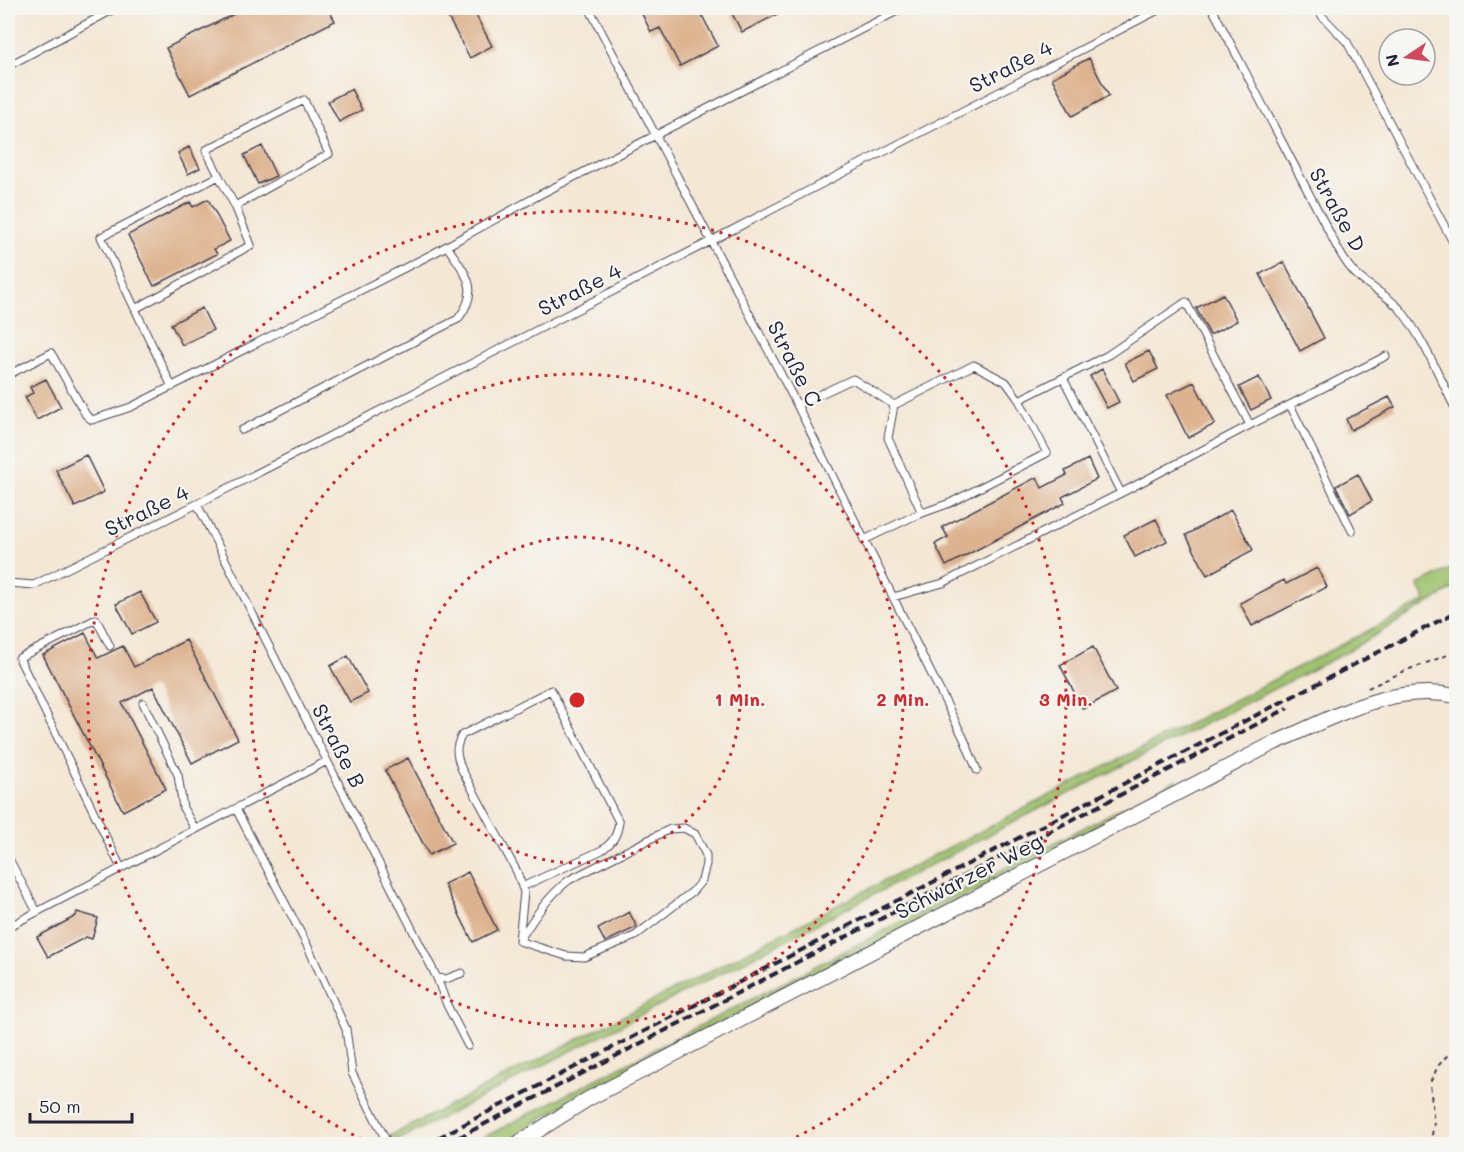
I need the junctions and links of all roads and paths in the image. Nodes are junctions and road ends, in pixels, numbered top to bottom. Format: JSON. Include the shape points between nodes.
{"nodes":[{"id":1,"x":116,"y":8,"type":"edge"},
{"id":2,"x":589,"y":8,"type":"edge"},
{"id":3,"x":903,"y":8,"type":"edge"},
{"id":4,"x":1162,"y":8,"type":"edge"},
{"id":5,"x":1212,"y":8,"type":"edge"},
{"id":6,"x":1317,"y":8,"type":"edge"},
{"id":7,"x":8,"y":66,"type":"edge"},
{"id":8,"x":656,"y":136,"type":"junction"},
{"id":9,"x":219,"y":176,"type":"junction"},
{"id":10,"x":235,"y":206,"type":"junction"},
{"id":11,"x":711,"y":241,"type":"junction"},
{"id":12,"x":447,"y":246,"type":"junction"},
{"id":13,"x":1456,"y":248,"type":"edge"},
{"id":14,"x":135,"y":309,"type":"junction"},
{"id":15,"x":1386,"y":356,"type":"dead end"},
{"id":16,"x":8,"y":375,"type":"edge"},
{"id":17,"x":1063,"y":378,"type":"junction"},
{"id":18,"x":172,"y":387,"type":"junction"},
{"id":19,"x":1019,"y":399,"type":"junction"},
{"id":20,"x":797,"y":405,"type":"junction"},
{"id":21,"x":894,"y":405,"type":"junction"},
{"id":22,"x":1290,"y":405,"type":"junction"},
{"id":23,"x":1456,"y":410,"type":"edge"},
{"id":24,"x":1250,"y":425,"type":"junction"},
{"id":25,"x":242,"y":430,"type":"dead end"},
{"id":26,"x":1121,"y":493,"type":"junction"},
{"id":27,"x":197,"y":504,"type":"junction"},
{"id":28,"x":922,"y":513,"type":"junction"},
{"id":29,"x":1352,"y":531,"type":"dead end"},
{"id":30,"x":864,"y":540,"type":"junction"},
{"id":31,"x":8,"y":583,"type":"edge"},
{"id":32,"x":893,"y":597,"type":"junction"},
{"id":33,"x":110,"y":646,"type":"dead end"},
{"id":34,"x":1456,"y":651,"type":"edge"},
{"id":35,"x":1366,"y":690,"type":"dead end"},
{"id":36,"x":1456,"y":696,"type":"edge"},
{"id":37,"x":143,"y":703,"type":"dead end"},
{"id":38,"x":327,"y":761,"type":"junction"},
{"id":39,"x":977,"y":770,"type":"dead end"},
{"id":40,"x":236,"y":809,"type":"junction"},
{"id":41,"x":195,"y":829,"type":"junction"},
{"id":42,"x":8,"y":857,"type":"edge"},
{"id":43,"x":121,"y":868,"type":"junction"},
{"id":44,"x":522,"y":887,"type":"junction"},
{"id":45,"x":36,"y":912,"type":"junction"},
{"id":46,"x":8,"y":927,"type":"edge"},
{"id":47,"x":519,"y":941,"type":"junction"},
{"id":48,"x":462,"y":973,"type":"dead end"},
{"id":49,"x":437,"y":978,"type":"junction"},
{"id":50,"x":468,"y":1046,"type":"dead end"},
{"id":51,"x":1456,"y":1046,"type":"edge"},
{"id":52,"x":388,"y":1144,"type":"edge"},
{"id":53,"x":517,"y":1144,"type":"edge"},
{"id":54,"x":1430,"y":1144,"type":"edge"}],
"edges":[{"from":1,"to":7,"type":"lane"},
{"from":2,"to":8,"type":"lane","name":"Straße C"},
{"from":3,"to":8,"type":"lane"},
{"from":4,"to":11,"type":"lane","name":"Straße 4"},
{"from":5,"to":23,"type":"lane","name":"Straße D","via":[[1348,266],[1399,309],[1418,336]]},
{"from":6,"to":13,"type":"lane","via":[[1347,42]]},
{"from":8,"to":11,"type":"lane","name":"Straße C"},
{"from":8,"to":12,"type":"lane"},
{"from":9,"to":10,"type":"lane"},
{"from":9,"to":10,"type":"lane","via":[[206,150],[304,100],[329,154]]},
{"from":9,"to":14,"type":"lane","via":[[101,237]]},
{"from":10,"to":14,"type":"lane","via":[[252,245]]},
{"from":11,"to":20,"type":"lane","name":"Straße C"},
{"from":11,"to":27,"type":"lane","name":"Straße 4"},
{"from":12,"to":18,"type":"lane"},
{"from":12,"to":25,"type":"lane","via":[[467,278],[471,294],[458,319]]},
{"from":14,"to":18,"type":"lane"},
{"from":15,"to":22,"type":"lane"},
{"from":16,"to":18,"type":"lane","via":[[51,353],[92,420]]},
{"from":17,"to":19,"type":"lane"},
{"from":17,"to":24,"type":"lane","via":[[1108,355],[1186,302]]},
{"from":17,"to":26,"type":"lane"},
{"from":19,"to":21,"type":"lane","via":[[1006,382],[974,365]]},
{"from":19,"to":28,"type":"lane","via":[[1047,453]]},
{"from":20,"to":21,"type":"lane","via":[[853,379]]},
{"from":20,"to":30,"type":"lane","name":"Straße C"},
{"from":21,"to":28,"type":"lane","via":[[888,438]]},
{"from":22,"to":24,"type":"lane"},
{"from":22,"to":29,"type":"lane"},
{"from":24,"to":26,"type":"lane"},
{"from":26,"to":32,"type":"lane","via":[[943,584]]},
{"from":27,"to":31,"type":"lane","name":"Straße 4","via":[[34,585]]},
{"from":27,"to":38,"type":"lane","name":"Straße B"},
{"from":28,"to":30,"type":"lane"},
{"from":30,"to":32,"type":"lane","name":"Straße C"},
{"from":32,"to":39,"type":"lane","name":"Straße C"},
{"from":33,"to":43,"type":"lane","via":[[96,619],[19,658]]},
{"from":34,"to":35,"type":"path"},
{"from":36,"to":53,"type":"street","name":"Schwarzer Weg","via":[[1411,693],[1382,699],[1272,744],[588,1099]]},
{"from":37,"to":41,"type":"lane","via":[[177,775],[183,808]]},
{"from":38,"to":40,"type":"lane"},
{"from":38,"to":49,"type":"lane","name":"Straße B"},
{"from":40,"to":41,"type":"lane"},
{"from":40,"to":52,"type":"lane","via":[[346,1029],[352,1073]]},
{"from":41,"to":43,"type":"lane"},
{"from":42,"to":45,"type":"lane"},
{"from":43,"to":45,"type":"lane"},
{"from":44,"to":44,"type":"lane","via":[[461,768],[457,744],[462,735],[551,690],[619,822],[611,843],[602,850]]},
{"from":44,"to":47,"type":"lane"},
{"from":45,"to":46,"type":"lane"},
{"from":47,"to":47,"type":"lane","via":[[554,891],[569,880],[670,829],[684,828],[702,844],[706,855],[702,880],[635,936],[584,957],[566,957]]},
{"from":48,"to":49,"type":"lane"},
{"from":49,"to":50,"type":"lane","name":"Straße B"},
{"from":51,"to":54,"type":"path","via":[[1438,1066],[1430,1083],[1434,1125]]}]}
